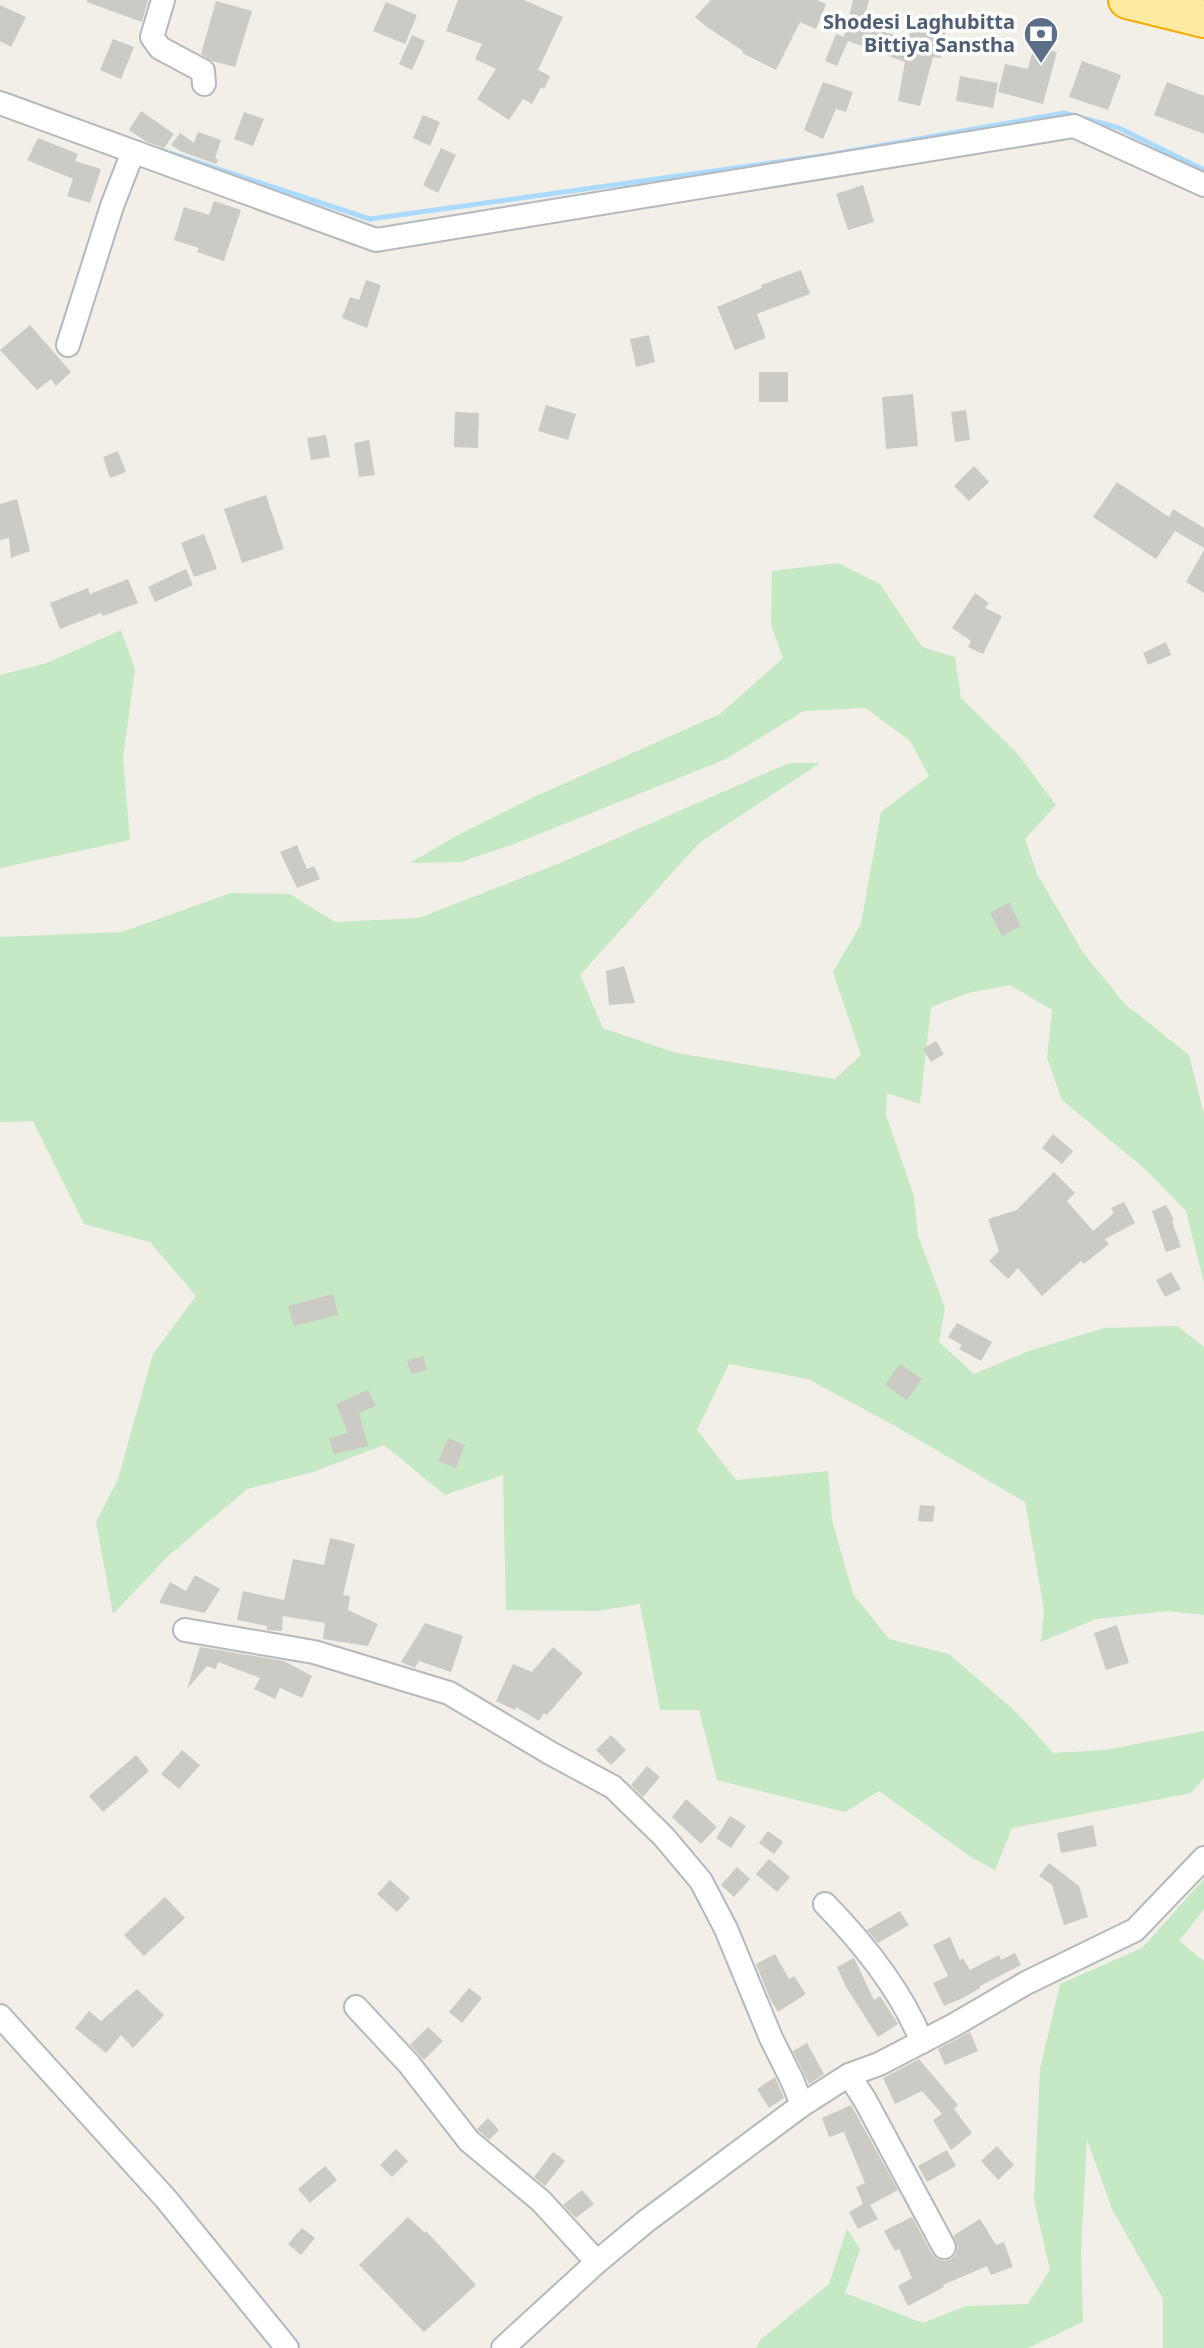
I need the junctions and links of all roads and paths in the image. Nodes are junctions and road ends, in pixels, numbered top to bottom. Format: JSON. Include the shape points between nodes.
{"nodes":[{"id":1,"x":163,"y":0,"type":"edge"},
{"id":2,"x":1127,"y":0,"type":"edge"},
{"id":3,"x":1204,"y":19,"type":"edge"},
{"id":4,"x":204,"y":84,"type":"dead end"},
{"id":5,"x":0,"y":103,"type":"edge"},
{"id":6,"x":133,"y":152,"type":"junction"},
{"id":7,"x":1204,"y":185,"type":"edge"},
{"id":8,"x":68,"y":345,"type":"dead end"},
{"id":9,"x":185,"y":1630,"type":"dead end"},
{"id":10,"x":1204,"y":1858,"type":"edge"},
{"id":11,"x":825,"y":1904,"type":"dead end"},
{"id":12,"x":356,"y":2007,"type":"dead end"},
{"id":13,"x":0,"y":2016,"type":"edge"},
{"id":14,"x":922,"y":2042,"type":"junction"},
{"id":15,"x":849,"y":2075,"type":"junction"},
{"id":16,"x":802,"y":2105,"type":"junction"},
{"id":17,"x":944,"y":2247,"type":"dead end"},
{"id":18,"x":597,"y":2262,"type":"junction"},
{"id":19,"x":287,"y":2348,"type":"edge"},
{"id":20,"x":503,"y":2348,"type":"edge"}],
"edges":[{"from":1,"to":4,"type":"street","via":[[152,37],[160,48],[203,71]]},
{"from":2,"to":3,"type":"highway"},
{"from":5,"to":6,"type":"street"},
{"from":6,"to":7,"type":"street","via":[[376,240],[1074,126]]},
{"from":6,"to":8,"type":"street"},
{"from":9,"to":16,"type":"street","via":[[314,1652],[449,1693],[613,1787],[701,1881]]},
{"from":10,"to":14,"type":"street","via":[[1135,1930]]},
{"from":11,"to":14,"type":"street","via":[[880,1967]]},
{"from":12,"to":18,"type":"street","via":[[469,2141],[541,2201]]},
{"from":13,"to":19,"type":"street","via":[[166,2199]]},
{"from":14,"to":15,"type":"street"},
{"from":15,"to":16,"type":"street"},
{"from":15,"to":17,"type":"street"},
{"from":16,"to":18,"type":"street"},
{"from":18,"to":20,"type":"street"}]}
